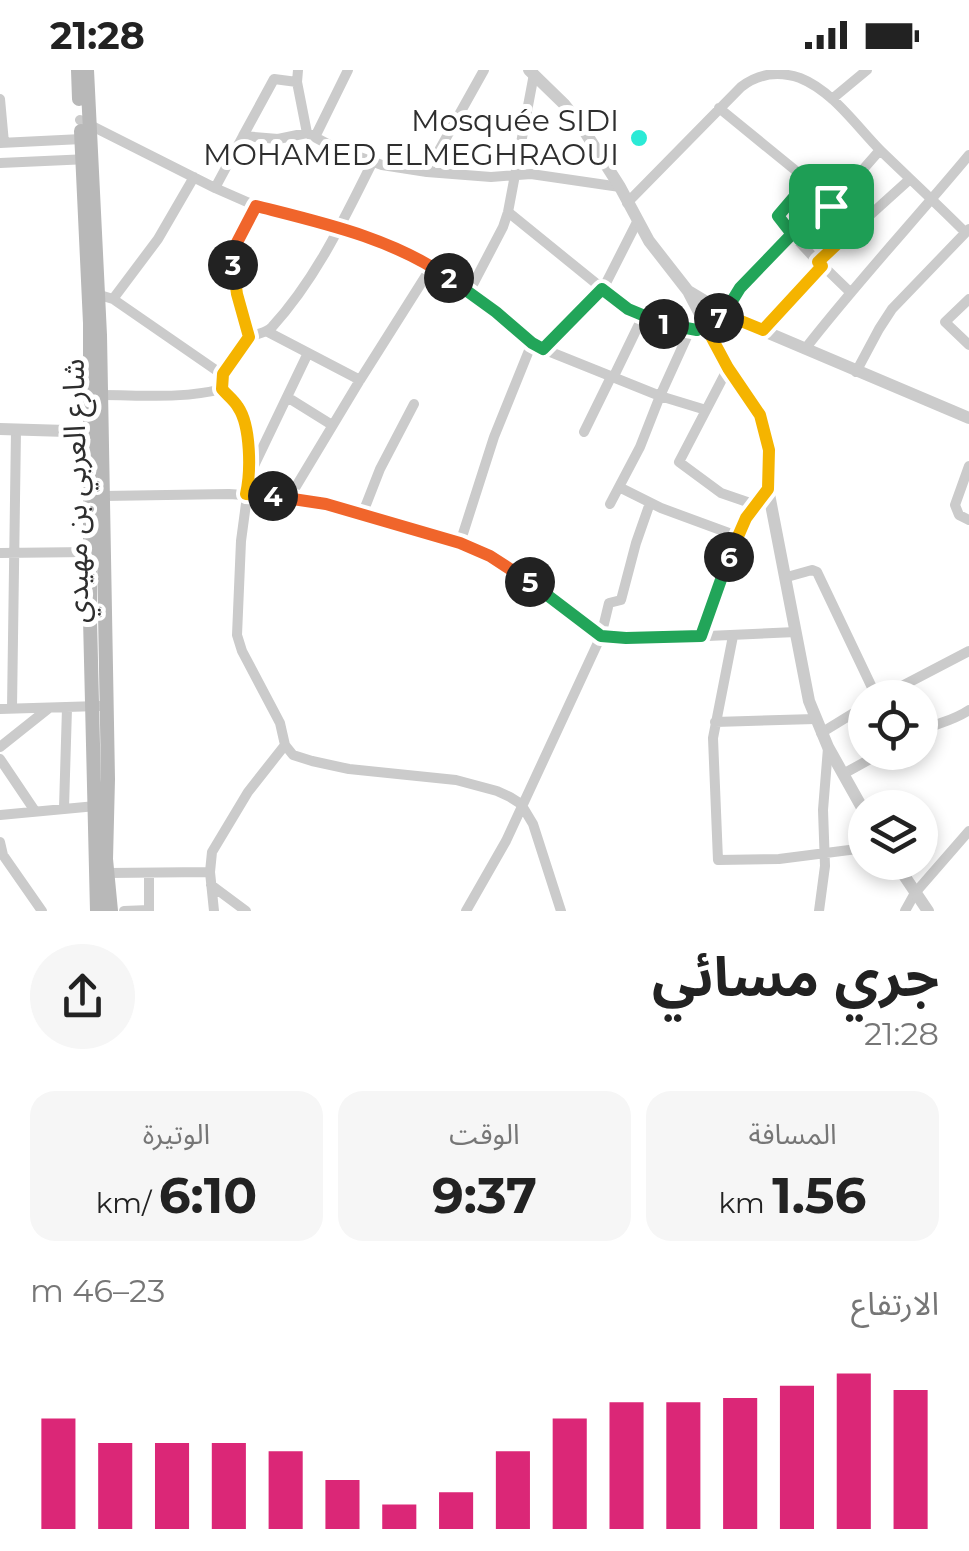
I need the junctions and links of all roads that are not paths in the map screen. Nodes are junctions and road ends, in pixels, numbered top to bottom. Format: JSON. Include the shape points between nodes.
{"nodes":[{"id":1,"x":78,"y":70,"type":"edge"},
{"id":2,"x":87,"y":70,"type":"edge"},
{"id":3,"x":348,"y":70,"type":"edge"},
{"id":4,"x":484,"y":70,"type":"edge"},
{"id":5,"x":867,"y":70,"type":"edge"},
{"id":6,"x":532,"y":72,"type":"edge"},
{"id":7,"x":772,"y":72,"type":"edge"},
{"id":8,"x":297,"y":76,"type":"edge"},
{"id":9,"x":0,"y":98,"type":"edge"},
{"id":10,"x":832,"y":99,"type":"junction"},
{"id":11,"x":719,"y":108,"type":"junction"},
{"id":12,"x":85,"y":121,"type":"junction"},
{"id":13,"x":311,"y":134,"type":"junction"},
{"id":14,"x":243,"y":136,"type":"junction"},
{"id":15,"x":82,"y":139,"type":"junction"},
{"id":16,"x":2,"y":143,"type":"edge"},
{"id":17,"x":880,"y":150,"type":"junction"},
{"id":18,"x":969,"y":155,"type":"edge"},
{"id":19,"x":88,"y":159,"type":"junction"},
{"id":20,"x":373,"y":161,"type":"junction"},
{"id":21,"x":0,"y":163,"type":"edge"},
{"id":22,"x":427,"y":172,"type":"junction"},
{"id":23,"x":194,"y":176,"type":"junction"},
{"id":24,"x":516,"y":176,"type":"junction"},
{"id":25,"x":910,"y":178,"type":"junction"},
{"id":26,"x":807,"y":182,"type":"junction"},
{"id":27,"x":620,"y":187,"type":"junction"},
{"id":28,"x":215,"y":188,"type":"junction"},
{"id":29,"x":932,"y":200,"type":"junction"},
{"id":30,"x":627,"y":203,"type":"junction"},
{"id":31,"x":256,"y":206,"type":"junction"},
{"id":32,"x":831,"y":206,"type":"junction"},
{"id":33,"x":508,"y":212,"type":"junction"},
{"id":34,"x":637,"y":222,"type":"junction"},
{"id":35,"x":339,"y":229,"type":"junction"},
{"id":36,"x":853,"y":229,"type":"junction"},
{"id":37,"x":967,"y":231,"type":"edge"},
{"id":38,"x":792,"y":234,"type":"junction"},
{"id":39,"x":820,"y":264,"type":"junction"},
{"id":40,"x":432,"y":266,"type":"junction"},
{"id":41,"x":602,"y":289,"type":"junction"},
{"id":42,"x":688,"y":291,"type":"junction"},
{"id":43,"x":469,"y":292,"type":"junction"},
{"id":44,"x":850,"y":292,"type":"junction"},
{"id":45,"x":92,"y":293,"type":"junction"},
{"id":46,"x":113,"y":299,"type":"junction"},
{"id":47,"x":969,"y":299,"type":"edge"},
{"id":48,"x":724,"y":314,"type":"junction"},
{"id":49,"x":642,"y":316,"type":"junction"},
{"id":50,"x":706,"y":327,"type":"junction"},
{"id":51,"x":690,"y":330,"type":"junction"},
{"id":52,"x":763,"y":330,"type":"junction"},
{"id":53,"x":268,"y":332,"type":"junction"},
{"id":54,"x":249,"y":337,"type":"junction"},
{"id":55,"x":532,"y":343,"type":"junction"},
{"id":56,"x":969,"y":346,"type":"edge"},
{"id":57,"x":543,"y":349,"type":"junction"},
{"id":58,"x":805,"y":349,"type":"junction"},
{"id":59,"x":308,"y":353,"type":"junction"},
{"id":60,"x":728,"y":368,"type":"junction"},
{"id":61,"x":856,"y":372,"type":"junction"},
{"id":62,"x":223,"y":374,"type":"junction"},
{"id":63,"x":612,"y":378,"type":"junction"},
{"id":64,"x":360,"y":380,"type":"junction"},
{"id":65,"x":222,"y":389,"type":"junction"},
{"id":66,"x":102,"y":394,"type":"junction"},
{"id":67,"x":660,"y":396,"type":"junction"},
{"id":68,"x":287,"y":398,"type":"junction"},
{"id":69,"x":414,"y":404,"type":"dead end"},
{"id":70,"x":706,"y":410,"type":"junction"},
{"id":71,"x":969,"y":414,"type":"edge"},
{"id":72,"x":332,"y":425,"type":"junction"},
{"id":73,"x":0,"y":429,"type":"edge"},
{"id":74,"x":16,"y":430,"type":"junction"},
{"id":75,"x":96,"y":432,"type":"junction"},
{"id":76,"x":584,"y":432,"type":"dead end"},
{"id":77,"x":969,"y":466,"type":"edge"},
{"id":78,"x":250,"y":474,"type":"junction"},
{"id":79,"x":619,"y":486,"type":"junction"},
{"id":80,"x":768,"y":489,"type":"junction"},
{"id":81,"x":246,"y":494,"type":"junction"},
{"id":82,"x":104,"y":496,"type":"junction"},
{"id":83,"x":289,"y":498,"type":"junction"},
{"id":84,"x":650,"y":503,"type":"junction"},
{"id":85,"x":610,"y":504,"type":"dead end"},
{"id":86,"x":756,"y":504,"type":"junction"},
{"id":87,"x":362,"y":515,"type":"junction"},
{"id":88,"x":969,"y":520,"type":"edge"},
{"id":89,"x":737,"y":536,"type":"junction"},
{"id":90,"x":460,"y":543,"type":"junction"},
{"id":91,"x":14,"y":552,"type":"junction"},
{"id":92,"x":90,"y":552,"type":"junction"},
{"id":93,"x":0,"y":553,"type":"edge"},
{"id":94,"x":786,"y":576,"type":"junction"},
{"id":95,"x":796,"y":632,"type":"junction"},
{"id":96,"x":601,"y":636,"type":"junction"},
{"id":97,"x":701,"y":636,"type":"junction"},
{"id":98,"x":733,"y":636,"type":"junction"},
{"id":99,"x":969,"y":651,"type":"edge"},
{"id":100,"x":869,"y":680,"type":"edge"},
{"id":101,"x":913,"y":680,"type":"edge"},
{"id":102,"x":99,"y":706,"type":"junction"},
{"id":103,"x":50,"y":708,"type":"junction"},
{"id":104,"x":67,"y":708,"type":"junction"},
{"id":105,"x":6,"y":709,"type":"edge"},
{"id":106,"x":969,"y":710,"type":"edge"},
{"id":107,"x":848,"y":717,"type":"edge"},
{"id":108,"x":815,"y":719,"type":"junction"},
{"id":109,"x":715,"y":722,"type":"junction"},
{"id":110,"x":938,"y":725,"type":"edge"},
{"id":111,"x":822,"y":733,"type":"junction"},
{"id":112,"x":285,"y":745,"type":"junction"},
{"id":113,"x":0,"y":747,"type":"edge"},
{"id":114,"x":828,"y":747,"type":"junction"},
{"id":115,"x":0,"y":759,"type":"edge"},
{"id":116,"x":850,"y":770,"type":"edge"},
{"id":117,"x":843,"y":774,"type":"junction"},
{"id":118,"x":852,"y":790,"type":"edge"},
{"id":119,"x":522,"y":804,"type":"junction"},
{"id":120,"x":96,"y":806,"type":"junction"},
{"id":121,"x":64,"y":808,"type":"junction"},
{"id":122,"x":35,"y":811,"type":"junction"},
{"id":123,"x":0,"y":815,"type":"edge"},
{"id":124,"x":969,"y":832,"type":"edge"},
{"id":125,"x":0,"y":842,"type":"edge"},
{"id":126,"x":848,"y":851,"type":"edge"},
{"id":127,"x":825,"y":854,"type":"junction"},
{"id":128,"x":210,"y":872,"type":"junction"},
{"id":129,"x":107,"y":873,"type":"junction"},
{"id":130,"x":149,"y":873,"type":"junction"},
{"id":131,"x":907,"y":880,"type":"edge"},
{"id":132,"x":211,"y":885,"type":"junction"},
{"id":133,"x":915,"y":893,"type":"junction"},
{"id":134,"x":42,"y":911,"type":"edge"},
{"id":135,"x":98,"y":911,"type":"edge"},
{"id":136,"x":110,"y":911,"type":"edge"},
{"id":137,"x":124,"y":911,"type":"edge"},
{"id":138,"x":149,"y":911,"type":"edge"},
{"id":139,"x":214,"y":911,"type":"edge"},
{"id":140,"x":246,"y":911,"type":"edge"},
{"id":141,"x":466,"y":911,"type":"edge"},
{"id":142,"x":560,"y":911,"type":"edge"},
{"id":143,"x":820,"y":911,"type":"edge"},
{"id":144,"x":906,"y":911,"type":"edge"},
{"id":145,"x":928,"y":911,"type":"edge"}],
"edges":[{"from":1,"to":12,"type":"main road"},
{"from":2,"to":12,"type":"main road","name":"شارع العربي بن مهيدي"},
{"from":3,"to":13,"type":"street"},
{"from":4,"to":22,"type":"street"},
{"from":5,"to":10,"type":"street"},
{"from":6,"to":24,"type":"street"},
{"from":6,"to":27,"type":"street","via":[[580,124]]},
{"from":7,"to":10,"type":"street","via":[[800,78]]},
{"from":7,"to":11,"type":"street","via":[[748,82]]},
{"from":8,"to":13,"type":"street"},
{"from":8,"to":14,"type":"street","via":[[274,79]]},
{"from":9,"to":16,"type":"street"},
{"from":10,"to":17,"type":"street"},
{"from":11,"to":26,"type":"street"},
{"from":11,"to":30,"type":"street"},
{"from":12,"to":15,"type":"main road"},
{"from":12,"to":19,"type":"main road","name":"شارع العربي بن مهيدي"},
{"from":12,"to":23,"type":"street"},
{"from":13,"to":14,"type":"street"},
{"from":13,"to":20,"type":"street"},
{"from":14,"to":28,"type":"street"},
{"from":15,"to":16,"type":"street"},
{"from":15,"to":19,"type":"main road"},
{"from":17,"to":25,"type":"street"},
{"from":17,"to":32,"type":"street"},
{"from":18,"to":29,"type":"street"},
{"from":19,"to":21,"type":"street"},
{"from":19,"to":45,"type":"main road","name":"شارع العربي بن مهيدي"},
{"from":20,"to":22,"type":"street"},
{"from":20,"to":35,"type":"street"},
{"from":22,"to":24,"type":"street"},
{"from":23,"to":28,"type":"street"},
{"from":23,"to":46,"type":"street","via":[[158,240]]},
{"from":24,"to":27,"type":"street"},
{"from":24,"to":33,"type":"street"},
{"from":25,"to":29,"type":"street"},
{"from":25,"to":36,"type":"street"},
{"from":26,"to":32,"type":"street"},
{"from":26,"to":38,"type":"street","via":[[778,216]]},
{"from":27,"to":30,"type":"street"},
{"from":28,"to":31,"type":"street"},
{"from":29,"to":37,"type":"street"},
{"from":29,"to":44,"type":"street"},
{"from":30,"to":34,"type":"street"},
{"from":31,"to":35,"type":"street"},
{"from":31,"to":54,"type":"street","via":[[231,256]]},
{"from":32,"to":36,"type":"street"},
{"from":33,"to":41,"type":"street"},
{"from":33,"to":43,"type":"street"},
{"from":34,"to":41,"type":"street"},
{"from":34,"to":42,"type":"street"},
{"from":35,"to":40,"type":"street"},
{"from":35,"to":53,"type":"street"},
{"from":36,"to":39,"type":"street"},
{"from":37,"to":61,"type":"street","via":[[892,309]]},
{"from":38,"to":39,"type":"street"},
{"from":38,"to":48,"type":"street"},
{"from":39,"to":44,"type":"street"},
{"from":39,"to":52,"type":"street"},
{"from":40,"to":43,"type":"street"},
{"from":40,"to":64,"type":"street"},
{"from":41,"to":49,"type":"street"},
{"from":41,"to":57,"type":"street"},
{"from":42,"to":48,"type":"street"},
{"from":42,"to":50,"type":"street"},
{"from":43,"to":55,"type":"street"},
{"from":44,"to":58,"type":"street"},
{"from":45,"to":46,"type":"street"},
{"from":45,"to":66,"type":"main road","name":"شارع العربي بن مهيدي"},
{"from":45,"to":75,"type":"main road"},
{"from":46,"to":62,"type":"street"},
{"from":47,"to":56,"type":"street","via":[[945,322]]},
{"from":48,"to":50,"type":"street"},
{"from":48,"to":52,"type":"street"},
{"from":49,"to":51,"type":"street"},
{"from":49,"to":63,"type":"street"},
{"from":50,"to":51,"type":"street"},
{"from":50,"to":60,"type":"street"},
{"from":51,"to":67,"type":"street"},
{"from":52,"to":58,"type":"street"},
{"from":53,"to":54,"type":"street"},
{"from":53,"to":59,"type":"street"},
{"from":54,"to":62,"type":"street"},
{"from":55,"to":57,"type":"street"},
{"from":55,"to":90,"type":"street"},
{"from":57,"to":63,"type":"street"},
{"from":58,"to":61,"type":"street"},
{"from":59,"to":64,"type":"street"},
{"from":59,"to":68,"type":"street"},
{"from":60,"to":70,"type":"street"},
{"from":60,"to":80,"type":"street","via":[[763,422]]},
{"from":61,"to":71,"type":"street"},
{"from":62,"to":65,"type":"street"},
{"from":63,"to":67,"type":"street"},
{"from":63,"to":76,"type":"street"},
{"from":64,"to":72,"type":"street"},
{"from":65,"to":66,"type":"street","via":[[177,396]]},
{"from":65,"to":78,"type":"street","via":[[242,415]]},
{"from":66,"to":75,"type":"main road","name":"شارع العربي بن مهيدي"},
{"from":67,"to":70,"type":"street"},
{"from":67,"to":79,"type":"street"},
{"from":68,"to":72,"type":"street"},
{"from":68,"to":78,"type":"street"},
{"from":69,"to":87,"type":"street"},
{"from":70,"to":86,"type":"street","via":[[680,463],[721,493]]},
{"from":72,"to":83,"type":"street"},
{"from":73,"to":74,"type":"street"},
{"from":74,"to":75,"type":"street"},
{"from":74,"to":91,"type":"street"},
{"from":75,"to":82,"type":"main road","name":"شارع العربي بن مهيدي"},
{"from":75,"to":92,"type":"main road"},
{"from":77,"to":88,"type":"street","via":[[955,504]]},
{"from":78,"to":81,"type":"street"},
{"from":79,"to":84,"type":"street"},
{"from":79,"to":85,"type":"street"},
{"from":80,"to":86,"type":"street"},
{"from":80,"to":94,"type":"street"},
{"from":81,"to":82,"type":"street"},
{"from":81,"to":83,"type":"street"},
{"from":81,"to":112,"type":"street","via":[[237,634]]},
{"from":82,"to":102,"type":"main road","name":"شارع العربي بن مهيدي"},
{"from":83,"to":87,"type":"street"},
{"from":84,"to":89,"type":"street"},
{"from":84,"to":96,"type":"street","via":[[622,600],[608,603]]},
{"from":86,"to":89,"type":"street"},
{"from":87,"to":90,"type":"street"},
{"from":89,"to":97,"type":"street"},
{"from":90,"to":96,"type":"street","via":[[504,565]]},
{"from":91,"to":92,"type":"street"},
{"from":91,"to":93,"type":"street"},
{"from":91,"to":105,"type":"street"},
{"from":92,"to":102,"type":"main road"},
{"from":94,"to":95,"type":"street"},
{"from":94,"to":100,"type":"street","via":[[818,572]]},
{"from":95,"to":98,"type":"street"},
{"from":95,"to":108,"type":"street"},
{"from":96,"to":97,"type":"street"},
{"from":96,"to":119,"type":"street"},
{"from":97,"to":98,"type":"street"},
{"from":98,"to":109,"type":"street"},
{"from":99,"to":101,"type":"street"},
{"from":102,"to":104,"type":"street"},
{"from":102,"to":120,"type":"main road"},
{"from":102,"to":129,"type":"main road","name":"شارع العربي بن مهيدي"},
{"from":103,"to":104,"type":"street"},
{"from":103,"to":105,"type":"street"},
{"from":103,"to":113,"type":"street"},
{"from":104,"to":121,"type":"street"},
{"from":106,"to":110,"type":"street"},
{"from":107,"to":111,"type":"street"},
{"from":108,"to":109,"type":"street"},
{"from":108,"to":111,"type":"street"},
{"from":109,"to":127,"type":"street","via":[[718,860]]},
{"from":111,"to":114,"type":"street"},
{"from":112,"to":119,"type":"street","via":[[312,762],[456,780]]},
{"from":112,"to":128,"type":"street","via":[[224,832]]},
{"from":114,"to":117,"type":"street"},
{"from":114,"to":127,"type":"street"},
{"from":115,"to":122,"type":"street"},
{"from":116,"to":117,"type":"street"},
{"from":117,"to":118,"type":"street"},
{"from":119,"to":141,"type":"street"},
{"from":119,"to":142,"type":"street"},
{"from":120,"to":121,"type":"street"},
{"from":120,"to":135,"type":"main road"},
{"from":121,"to":122,"type":"street"},
{"from":122,"to":123,"type":"street"},
{"from":124,"to":133,"type":"street"},
{"from":125,"to":134,"type":"street"},
{"from":126,"to":127,"type":"street"},
{"from":127,"to":143,"type":"street"},
{"from":128,"to":130,"type":"street"},
{"from":128,"to":132,"type":"street"},
{"from":129,"to":130,"type":"street"},
{"from":129,"to":136,"type":"main road","name":"شارع العربي بن مهيدي"},
{"from":130,"to":138,"type":"street"},
{"from":131,"to":133,"type":"street"},
{"from":132,"to":139,"type":"street"},
{"from":132,"to":140,"type":"street"},
{"from":133,"to":144,"type":"street"},
{"from":133,"to":145,"type":"street"},
{"from":137,"to":138,"type":"street"}]}
